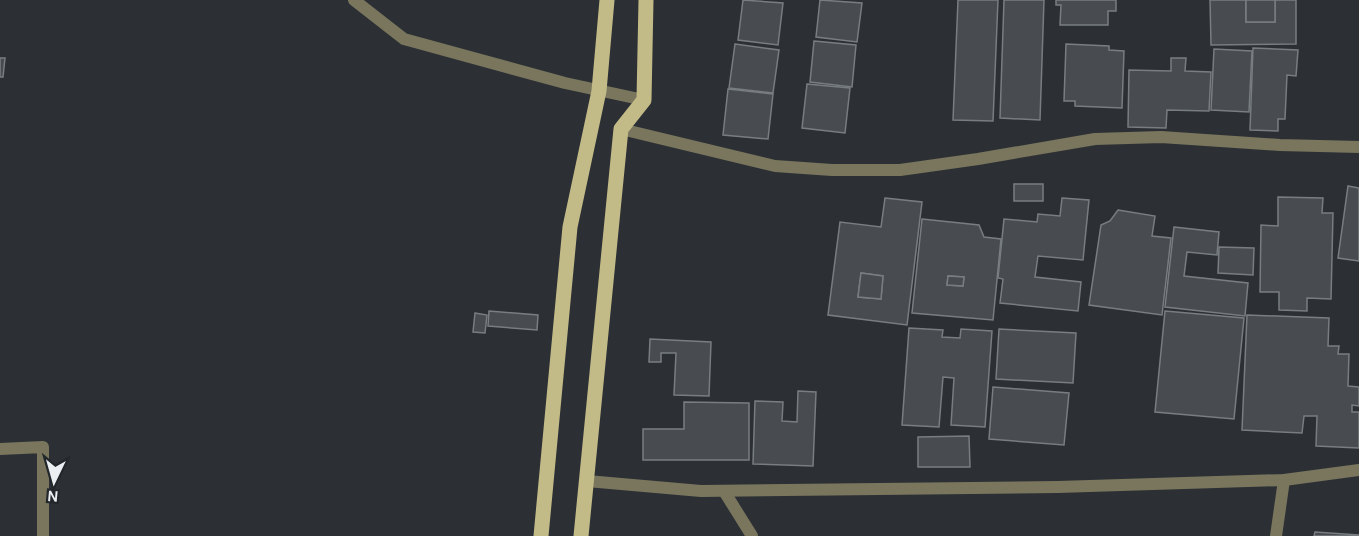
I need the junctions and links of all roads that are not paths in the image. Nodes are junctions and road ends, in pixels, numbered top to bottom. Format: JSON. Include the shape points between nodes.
{"nodes":[{"id":1,"x":354,"y":0,"type":"edge"},
{"id":2,"x":607,"y":0,"type":"edge"},
{"id":3,"x":646,"y":0,"type":"edge"},
{"id":4,"x":598,"y":91,"type":"junction"},
{"id":5,"x":644,"y":100,"type":"junction"},
{"id":6,"x":621,"y":129,"type":"junction"},
{"id":7,"x":1359,"y":147,"type":"edge"},
{"id":8,"x":0,"y":449,"type":"edge"},
{"id":9,"x":1359,"y":470,"type":"edge"},
{"id":10,"x":1284,"y":480,"type":"junction"},
{"id":11,"x":587,"y":482,"type":"junction"},
{"id":12,"x":724,"y":491,"type":"junction"},
{"id":13,"x":43,"y":536,"type":"edge"},
{"id":14,"x":541,"y":536,"type":"edge"},
{"id":15,"x":581,"y":536,"type":"edge"},
{"id":16,"x":752,"y":536,"type":"edge"},
{"id":17,"x":1276,"y":536,"type":"edge"}],
"edges":[{"from":1,"to":4,"type":"street","via":[[404,39]]},
{"from":2,"to":4,"type":"main road"},
{"from":3,"to":5,"type":"main road"},
{"from":4,"to":5,"type":"street"},
{"from":4,"to":14,"type":"main road","via":[[570,227]]},
{"from":5,"to":6,"type":"main road"},
{"from":6,"to":7,"type":"street","via":[[775,166],[832,171],[900,170],[1095,139],[1161,137]]},
{"from":6,"to":11,"type":"main road"},
{"from":8,"to":13,"type":"street","via":[[43,447]]},
{"from":9,"to":10,"type":"street"},
{"from":10,"to":12,"type":"street"},
{"from":10,"to":17,"type":"street"},
{"from":11,"to":12,"type":"street"},
{"from":11,"to":15,"type":"main road"},
{"from":12,"to":16,"type":"street"}]}
